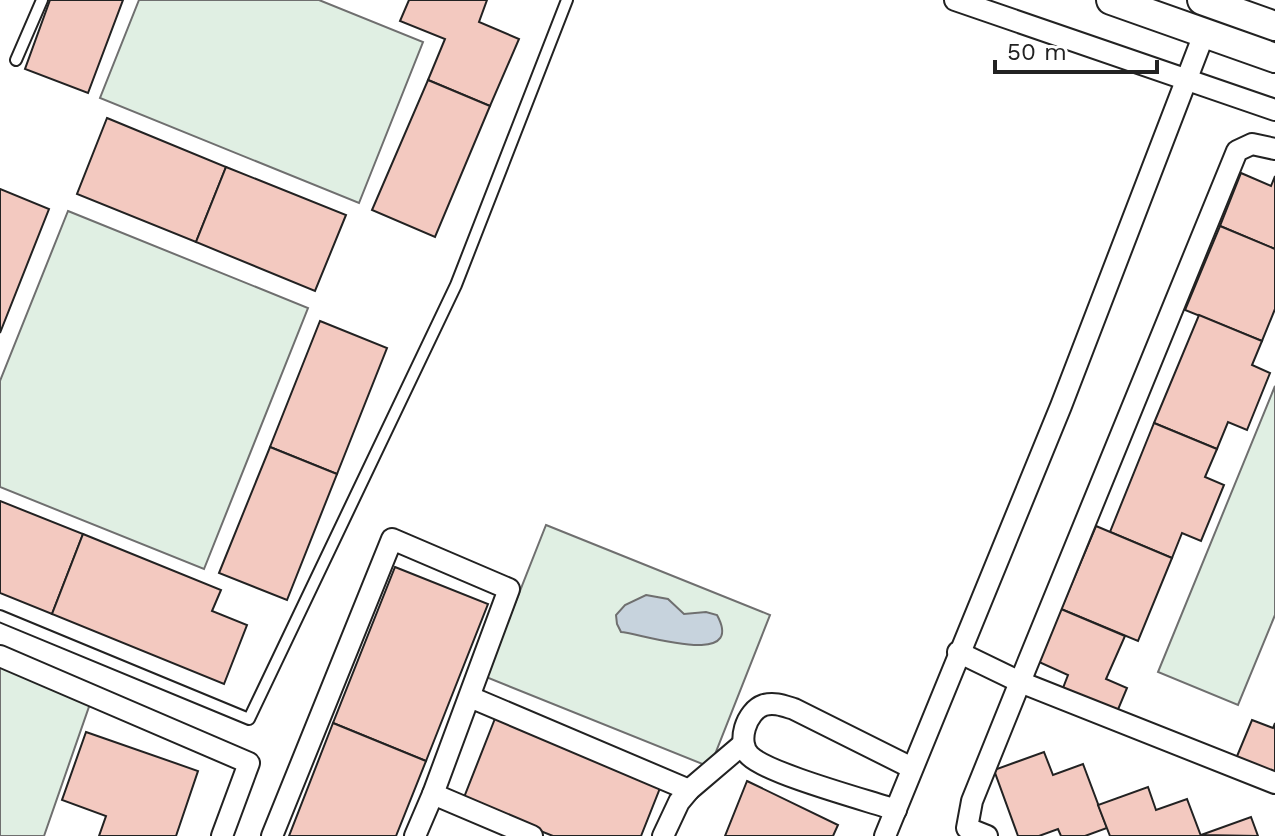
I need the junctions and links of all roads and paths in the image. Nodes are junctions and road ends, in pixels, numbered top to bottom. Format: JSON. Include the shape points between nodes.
{"nodes":[{"id":1,"x":42,"y":0,"type":"edge"},
{"id":2,"x":567,"y":0,"type":"edge"},
{"id":3,"x":955,"y":0,"type":"edge"},
{"id":4,"x":1111,"y":0,"type":"edge"},
{"id":5,"x":1202,"y":0,"type":"edge"},
{"id":6,"x":1275,"y":26,"type":"edge"},
{"id":7,"x":1204,"y":34,"type":"junction"},
{"id":8,"x":1275,"y":58,"type":"edge"},
{"id":9,"x":16,"y":60,"type":"dead end"},
{"id":10,"x":1188,"y":80,"type":"junction"},
{"id":11,"x":1275,"y":110,"type":"edge"},
{"id":12,"x":1275,"y":149,"type":"edge"},
{"id":13,"x":0,"y":616,"type":"edge"},
{"id":14,"x":958,"y":652,"type":"junction"},
{"id":15,"x":0,"y":656,"type":"edge"},
{"id":16,"x":1020,"y":682,"type":"junction"},
{"id":17,"x":470,"y":697,"type":"junction"},
{"id":18,"x":743,"y":744,"type":"junction"},
{"id":19,"x":912,"y":768,"type":"junction"},
{"id":20,"x":1275,"y":783,"type":"edge"},
{"id":21,"x":689,"y":790,"type":"junction"},
{"id":22,"x":433,"y":794,"type":"junction"},
{"id":23,"x":896,"y":810,"type":"junction"},
{"id":24,"x":222,"y":836,"type":"edge"},
{"id":25,"x":272,"y":836,"type":"edge"},
{"id":26,"x":415,"y":836,"type":"edge"},
{"id":27,"x":532,"y":836,"type":"edge"},
{"id":28,"x":663,"y":836,"type":"edge"},
{"id":29,"x":885,"y":836,"type":"edge"},
{"id":30,"x":987,"y":836,"type":"edge"}],
"edges":[{"from":1,"to":9,"type":"lane"},
{"from":2,"to":13,"type":"lane","via":[[456,285],[249,719]]},
{"from":3,"to":10,"type":"street"},
{"from":4,"to":7,"type":"street"},
{"from":5,"to":6,"type":"street"},
{"from":7,"to":8,"type":"street"},
{"from":7,"to":10,"type":"street"},
{"from":10,"to":11,"type":"street"},
{"from":10,"to":14,"type":"street"},
{"from":12,"to":16,"type":"street","via":[[1252,144],[1237,151]]},
{"from":14,"to":16,"type":"street"},
{"from":14,"to":19,"type":"street"},
{"from":15,"to":24,"type":"street","via":[[249,763]]},
{"from":16,"to":20,"type":"street"},
{"from":16,"to":30,"type":"street","via":[[972,801],[967,828]]},
{"from":17,"to":21,"type":"street"},
{"from":17,"to":22,"type":"street"},
{"from":17,"to":25,"type":"street","via":[[509,589],[392,539]]},
{"from":18,"to":19,"type":"street","via":[[756,709],[777,704]]},
{"from":18,"to":21,"type":"street"},
{"from":18,"to":23,"type":"street","via":[[749,756],[763,764]]},
{"from":19,"to":23,"type":"street"},
{"from":21,"to":28,"type":"street"},
{"from":22,"to":26,"type":"street"},
{"from":22,"to":27,"type":"street"},
{"from":23,"to":29,"type":"street"}]}
